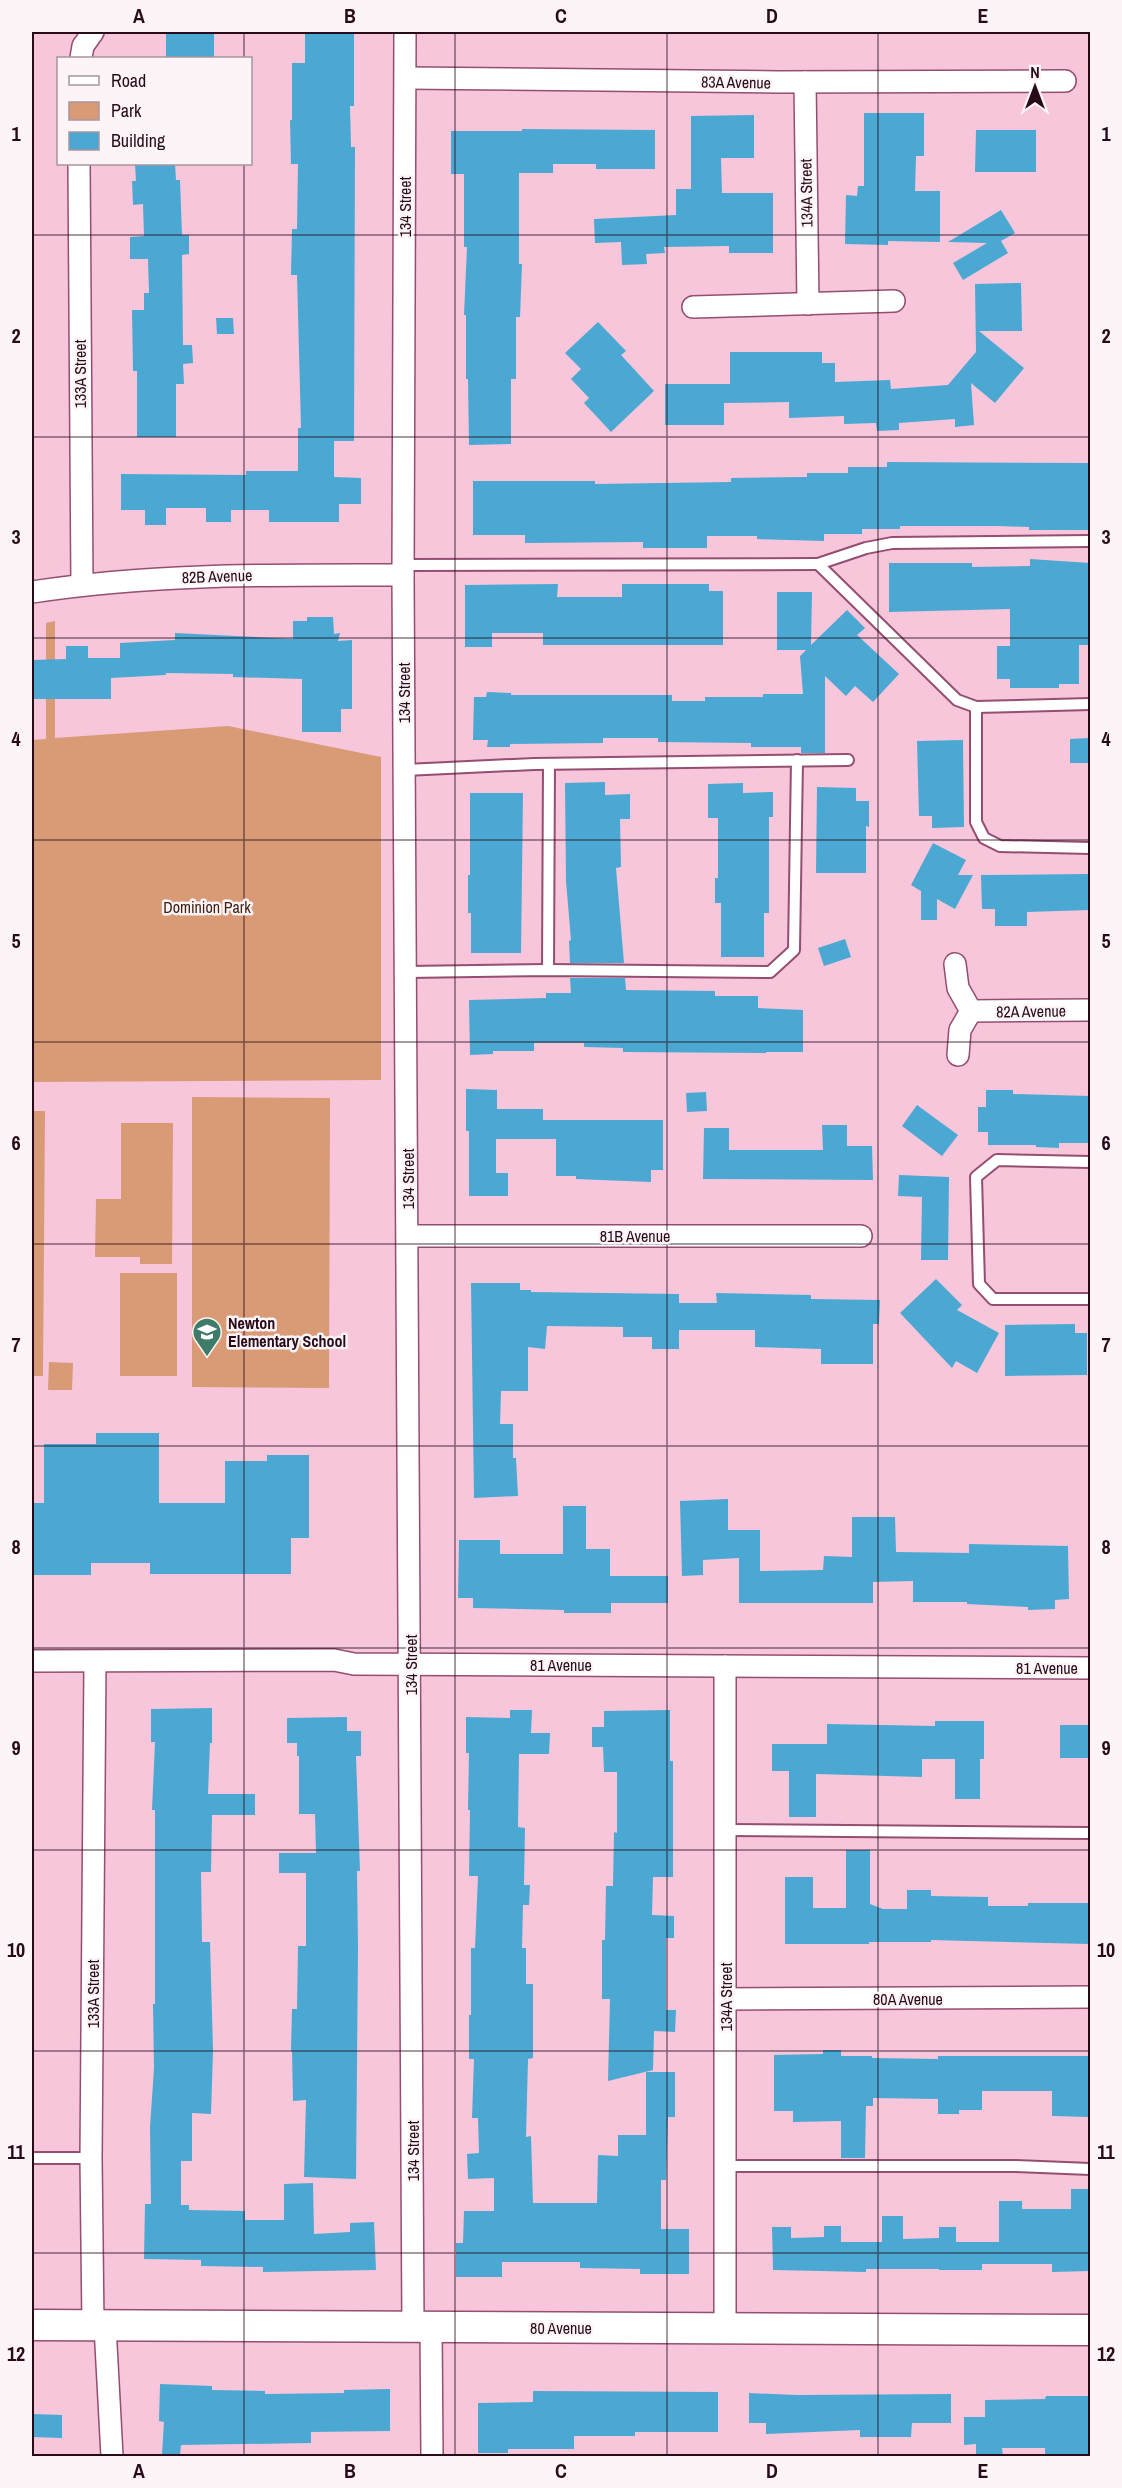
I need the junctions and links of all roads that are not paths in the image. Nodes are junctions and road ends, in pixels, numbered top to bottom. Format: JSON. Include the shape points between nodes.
{"nodes":[{"id":1,"x":93,"y":32,"type":"edge"},
{"id":2,"x":405,"y":32,"type":"edge"},
{"id":3,"x":81,"y":57,"type":"edge"},
{"id":4,"x":406,"y":78,"type":"junction"},
{"id":5,"x":1065,"y":81,"type":"dead end"},
{"id":6,"x":805,"y":82,"type":"junction"},
{"id":7,"x":79,"y":165,"type":"edge"},
{"id":8,"x":894,"y":301,"type":"dead end"},
{"id":9,"x":808,"y":304,"type":"junction"},
{"id":10,"x":693,"y":307,"type":"dead end"},
{"id":11,"x":1090,"y":541,"type":"edge"},
{"id":12,"x":818,"y":564,"type":"junction"},
{"id":13,"x":403,"y":570,"type":"junction"},
{"id":14,"x":82,"y":585,"type":"junction"},
{"id":15,"x":32,"y":592,"type":"edge"},
{"id":16,"x":1090,"y":704,"type":"edge"},
{"id":17,"x":975,"y":706,"type":"junction"},
{"id":18,"x":797,"y":760,"type":"junction"},
{"id":19,"x":848,"y":760,"type":"dead end"},
{"id":20,"x":549,"y":764,"type":"junction"},
{"id":21,"x":405,"y":770,"type":"junction"},
{"id":22,"x":1090,"y":848,"type":"edge"},
{"id":23,"x":955,"y":964,"type":"dead end"},
{"id":24,"x":548,"y":970,"type":"junction"},
{"id":25,"x":406,"y":972,"type":"junction"},
{"id":26,"x":1090,"y":1010,"type":"edge"},
{"id":27,"x":971,"y":1011,"type":"junction"},
{"id":28,"x":958,"y":1055,"type":"dead end"},
{"id":29,"x":1090,"y":1162,"type":"edge"},
{"id":30,"x":409,"y":1236,"type":"junction"},
{"id":31,"x":861,"y":1236,"type":"dead end"},
{"id":32,"x":1090,"y":1299,"type":"edge"},
{"id":33,"x":32,"y":1661,"type":"edge"},
{"id":34,"x":95,"y":1662,"type":"junction"},
{"id":35,"x":411,"y":1664,"type":"junction"},
{"id":36,"x":725,"y":1666,"type":"junction"},
{"id":37,"x":1090,"y":1668,"type":"edge"},
{"id":38,"x":726,"y":1830,"type":"junction"},
{"id":39,"x":1090,"y":1833,"type":"edge"},
{"id":40,"x":1090,"y":1997,"type":"edge"},
{"id":41,"x":726,"y":1999,"type":"junction"},
{"id":42,"x":32,"y":2158,"type":"edge"},
{"id":43,"x":92,"y":2158,"type":"junction"},
{"id":44,"x":725,"y":2166,"type":"junction"},
{"id":45,"x":1090,"y":2169,"type":"edge"},
{"id":46,"x":32,"y":2325,"type":"edge"},
{"id":47,"x":99,"y":2326,"type":"junction"},
{"id":48,"x":422,"y":2327,"type":"junction"},
{"id":49,"x":725,"y":2328,"type":"junction"},
{"id":50,"x":1090,"y":2330,"type":"edge"},
{"id":51,"x":112,"y":2457,"type":"edge"},
{"id":52,"x":432,"y":2457,"type":"edge"}],
"edges":[{"from":1,"to":3,"type":"street","via":[[83,46]]},
{"from":2,"to":4,"type":"street","name":"134 Street"},
{"from":4,"to":6,"type":"street","name":"83A Avenue"},
{"from":4,"to":13,"type":"street","name":"134 Street"},
{"from":5,"to":6,"type":"street","name":"83A Avenue"},
{"from":6,"to":9,"type":"street","name":"134A Street"},
{"from":7,"to":14,"type":"street","name":"133A Street"},
{"from":8,"to":9,"type":"street"},
{"from":9,"to":10,"type":"street"},
{"from":11,"to":12,"type":"lane","via":[[892,543]]},
{"from":12,"to":13,"type":"lane"},
{"from":12,"to":17,"type":"lane","via":[[957,700]]},
{"from":13,"to":14,"type":"street","name":"82B Avenue","via":[[203,576]]},
{"from":13,"to":21,"type":"street","name":"134 Street"},
{"from":14,"to":15,"type":"street","name":"82B Avenue"},
{"from":16,"to":17,"type":"lane"},
{"from":17,"to":22,"type":"lane","via":[[976,822],[984,838],[1000,846]]},
{"from":18,"to":19,"type":"lane"},
{"from":18,"to":20,"type":"lane"},
{"from":18,"to":24,"type":"lane","via":[[794,950],[770,972]]},
{"from":20,"to":21,"type":"lane"},
{"from":20,"to":24,"type":"lane"},
{"from":21,"to":25,"type":"street","name":"134 Street"},
{"from":23,"to":27,"type":"street","name":"82A Avenue","via":[[958,988]]},
{"from":24,"to":25,"type":"lane"},
{"from":25,"to":30,"type":"street","name":"134 Street"},
{"from":26,"to":27,"type":"street","name":"82A Avenue"},
{"from":27,"to":28,"type":"street","name":"82A Avenue","via":[[960,1030]]},
{"from":29,"to":32,"type":"lane","via":[[997,1160],[976,1178],[979,1284],[993,1299]]},
{"from":30,"to":31,"type":"street","name":"81B Avenue"},
{"from":30,"to":35,"type":"street","name":"134 Street"},
{"from":33,"to":34,"type":"street","name":"81 Avenue"},
{"from":34,"to":35,"type":"street","name":"81 Avenue","via":[[334,1660]]},
{"from":34,"to":43,"type":"street","name":"133A Street"},
{"from":35,"to":36,"type":"street","name":"81 Avenue"},
{"from":35,"to":48,"type":"street","name":"134 Street"},
{"from":36,"to":37,"type":"street","name":"81 Avenue"},
{"from":36,"to":38,"type":"street","name":"134A Street"},
{"from":38,"to":39,"type":"lane"},
{"from":38,"to":41,"type":"street","name":"134A Street"},
{"from":40,"to":41,"type":"street","name":"80A Avenue"},
{"from":41,"to":44,"type":"street","name":"134A Street"},
{"from":42,"to":43,"type":"lane"},
{"from":43,"to":47,"type":"street","name":"133A Street"},
{"from":44,"to":45,"type":"lane"},
{"from":44,"to":49,"type":"street","name":"134A Street"},
{"from":46,"to":47,"type":"main road","name":"80 Avenue"},
{"from":47,"to":48,"type":"main road","name":"80 Avenue"},
{"from":47,"to":51,"type":"street","name":"133A Street"},
{"from":48,"to":49,"type":"main road","name":"80 Avenue"},
{"from":48,"to":52,"type":"street","name":"134 Street"},
{"from":49,"to":50,"type":"main road","name":"80 Avenue"}]}
